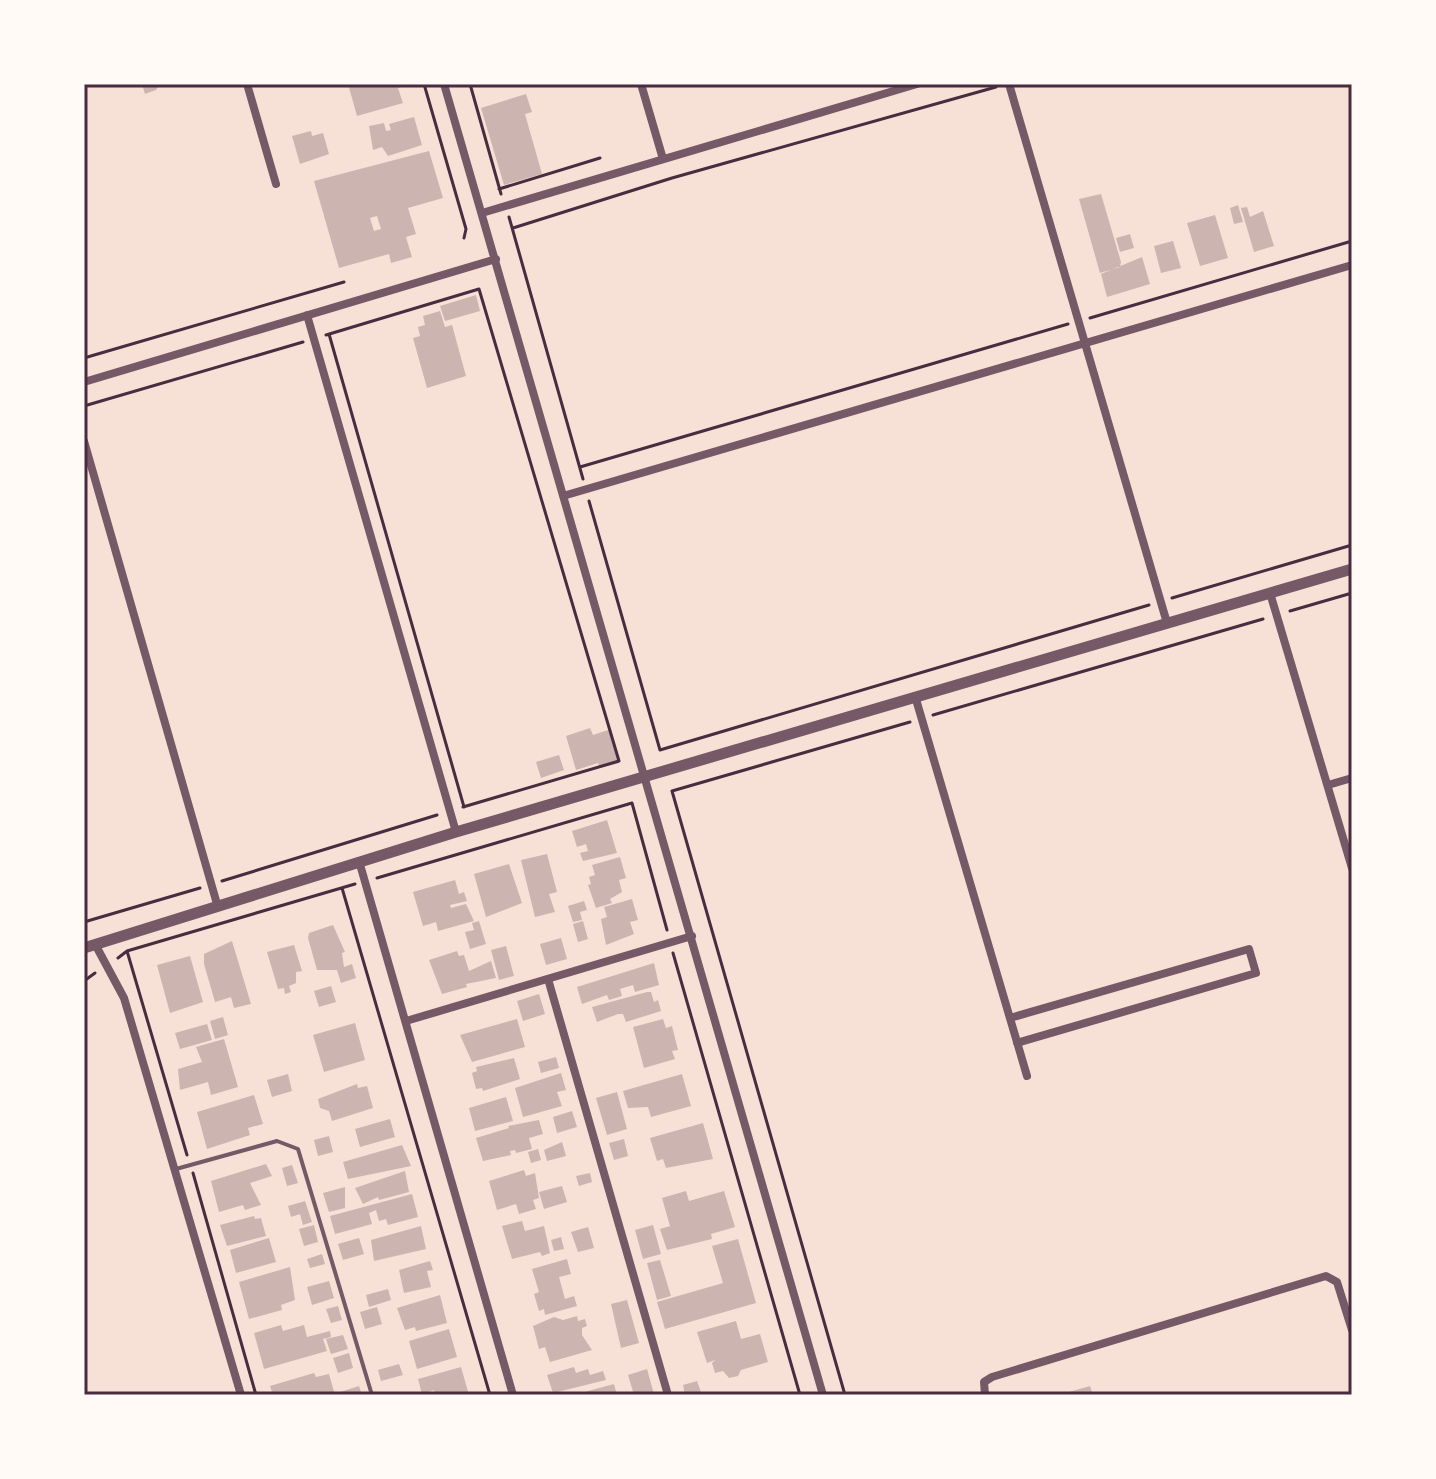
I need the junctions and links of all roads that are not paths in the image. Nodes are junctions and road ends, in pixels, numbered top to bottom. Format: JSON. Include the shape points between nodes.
{"nodes":[{"id":1,"x":247,"y":84,"type":"edge"},
{"id":2,"x":444,"y":84,"type":"edge"},
{"id":3,"x":641,"y":84,"type":"edge"},
{"id":4,"x":917,"y":84,"type":"edge"},
{"id":5,"x":1008,"y":84,"type":"edge"},
{"id":6,"x":663,"y":159,"type":"junction"},
{"id":7,"x":276,"y":184,"type":"dead end"},
{"id":8,"x":482,"y":213,"type":"junction"},
{"id":9,"x":496,"y":259,"type":"junction"},
{"id":10,"x":1352,"y":265,"type":"edge"},
{"id":11,"x":307,"y":315,"type":"junction"},
{"id":12,"x":1084,"y":343,"type":"junction"},
{"id":13,"x":84,"y":382,"type":"edge"},
{"id":14,"x":84,"y":441,"type":"edge"},
{"id":15,"x":563,"y":496,"type":"junction"},
{"id":16,"x":1352,"y":569,"type":"edge"},
{"id":17,"x":1270,"y":593,"type":"junction"},
{"id":18,"x":1167,"y":623,"type":"junction"},
{"id":19,"x":915,"y":696,"type":"junction"},
{"id":20,"x":645,"y":776,"type":"junction"},
{"id":21,"x":1352,"y":778,"type":"edge"},
{"id":22,"x":1328,"y":785,"type":"junction"},
{"id":23,"x":456,"y":832,"type":"junction"},
{"id":24,"x":359,"y":861,"type":"junction"},
{"id":25,"x":1352,"y":868,"type":"edge"},
{"id":26,"x":217,"y":904,"type":"junction"},
{"id":27,"x":692,"y":936,"type":"junction"},
{"id":28,"x":89,"y":946,"type":"edge"},
{"id":29,"x":548,"y":979,"type":"junction"},
{"id":30,"x":1010,"y":1018,"type":"junction"},
{"id":31,"x":406,"y":1021,"type":"junction"},
{"id":32,"x":1017,"y":1043,"type":"junction"},
{"id":33,"x":1027,"y":1076,"type":"dead end"},
{"id":34,"x":176,"y":1169,"type":"junction"},
{"id":35,"x":1352,"y":1330,"type":"edge"},
{"id":36,"x":241,"y":1395,"type":"edge"},
{"id":37,"x":372,"y":1395,"type":"edge"},
{"id":38,"x":513,"y":1395,"type":"edge"},
{"id":39,"x":668,"y":1395,"type":"edge"},
{"id":40,"x":823,"y":1395,"type":"edge"},
{"id":41,"x":985,"y":1395,"type":"edge"}],
"edges":[{"from":1,"to":7,"type":"street"},
{"from":2,"to":8,"type":"street"},
{"from":3,"to":6,"type":"street"},
{"from":4,"to":6,"type":"street"},
{"from":5,"to":12,"type":"street"},
{"from":6,"to":8,"type":"street"},
{"from":8,"to":9,"type":"street"},
{"from":9,"to":11,"type":"street"},
{"from":9,"to":15,"type":"street"},
{"from":10,"to":12,"type":"street"},
{"from":11,"to":13,"type":"street"},
{"from":11,"to":23,"type":"street"},
{"from":12,"to":15,"type":"street"},
{"from":12,"to":18,"type":"street"},
{"from":14,"to":26,"type":"street"},
{"from":15,"to":20,"type":"street"},
{"from":16,"to":17,"type":"street"},
{"from":17,"to":18,"type":"street"},
{"from":17,"to":22,"type":"street"},
{"from":18,"to":19,"type":"street"},
{"from":19,"to":20,"type":"street"},
{"from":19,"to":30,"type":"street"},
{"from":20,"to":23,"type":"street"},
{"from":20,"to":27,"type":"street"},
{"from":21,"to":22,"type":"street"},
{"from":22,"to":25,"type":"street"},
{"from":23,"to":24,"type":"street"},
{"from":24,"to":26,"type":"street"},
{"from":24,"to":31,"type":"street"},
{"from":26,"to":28,"type":"street"},
{"from":27,"to":29,"type":"street"},
{"from":27,"to":40,"type":"street"},
{"from":28,"to":34,"type":"street","via":[[108,964],[124,998]]},
{"from":29,"to":31,"type":"street"},
{"from":29,"to":39,"type":"street"},
{"from":30,"to":32,"type":"street"},
{"from":30,"to":32,"type":"street","via":[[1249,949],[1256,973]]},
{"from":31,"to":38,"type":"street"},
{"from":32,"to":33,"type":"street"},
{"from":34,"to":36,"type":"street"},
{"from":34,"to":37,"type":"lane","via":[[277,1141],[298,1149]]},
{"from":35,"to":41,"type":"street","via":[[1337,1282],[1326,1276],[992,1377],[984,1382]]}]}
